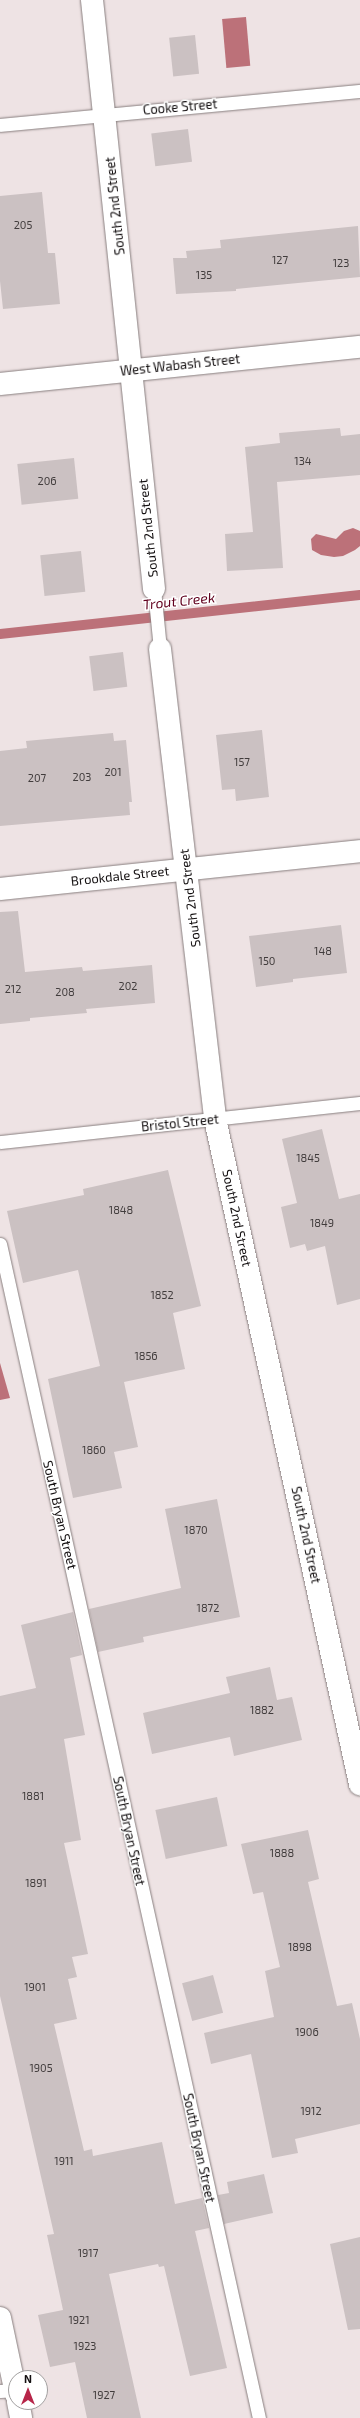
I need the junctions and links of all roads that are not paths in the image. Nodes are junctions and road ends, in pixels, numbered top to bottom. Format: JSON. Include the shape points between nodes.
{"nodes":[{"id":1,"x":92,"y":0,"type":"edge"},
{"id":2,"x":360,"y":91,"type":"edge"},
{"id":3,"x":105,"y":114,"type":"junction"},
{"id":4,"x":0,"y":125,"type":"edge"},
{"id":5,"x":360,"y":347,"type":"edge"},
{"id":6,"x":133,"y":370,"type":"junction"},
{"id":7,"x":0,"y":384,"type":"edge"},
{"id":8,"x":154,"y":588,"type":"joint"},
{"id":9,"x":160,"y":649,"type":"joint"},
{"id":10,"x":360,"y":851,"type":"edge"},
{"id":11,"x":187,"y":869,"type":"junction"},
{"id":12,"x":0,"y":889,"type":"edge"},
{"id":13,"x":360,"y":1103,"type":"edge"},
{"id":14,"x":215,"y":1119,"type":"junction"},
{"id":15,"x":0,"y":1142,"type":"edge"},
{"id":16,"x":0,"y":1244,"type":"edge"},
{"id":17,"x":360,"y":1784,"type":"edge"},
{"id":18,"x":0,"y":2318,"type":"edge"},
{"id":19,"x":8,"y":2370,"type":"edge"},
{"id":20,"x":258,"y":2418,"type":"edge"}],
"edges":[{"from":1,"to":3,"type":"street","name":"South 2nd Street"},
{"from":2,"to":3,"type":"lane","name":"Cooke Street"},
{"from":3,"to":4,"type":"lane","name":"Cooke Street"},
{"from":3,"to":6,"type":"street","name":"South 2nd Street"},
{"from":5,"to":6,"type":"street","name":"West Wabash Street"},
{"from":6,"to":7,"type":"street","name":"West Wabash Street"},
{"from":6,"to":8,"type":"street","name":"South 2nd Street"},
{"from":8,"to":9,"type":"lane","name":"South 2nd Street"},
{"from":9,"to":11,"type":"street","name":"South 2nd Street"},
{"from":10,"to":11,"type":"street","name":"Brookdale Street"},
{"from":11,"to":12,"type":"street","name":"Brookdale Street"},
{"from":11,"to":14,"type":"street","name":"South 2nd Street"},
{"from":13,"to":14,"type":"lane","name":"Bristol Street"},
{"from":14,"to":15,"type":"lane","name":"Bristol Street"},
{"from":14,"to":17,"type":"street","name":"South 2nd Street"},
{"from":16,"to":20,"type":"lane","name":"South Bryan Street"},
{"from":18,"to":19,"type":"street"}]}
